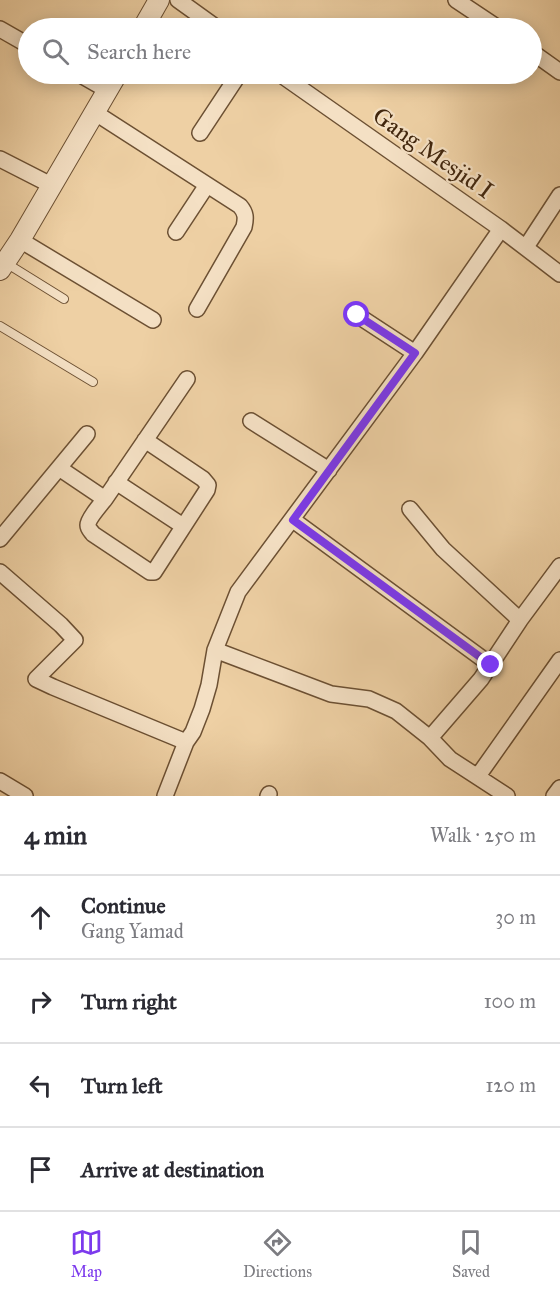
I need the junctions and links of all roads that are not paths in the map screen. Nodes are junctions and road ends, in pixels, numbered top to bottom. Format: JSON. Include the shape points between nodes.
{"nodes":[{"id":1,"x":159,"y":0,"type":"edge"},
{"id":2,"x":178,"y":0,"type":"edge"},
{"id":3,"x":456,"y":0,"type":"edge"},
{"id":4,"x":149,"y":18,"type":"edge"},
{"id":5,"x":203,"y":18,"type":"edge"},
{"id":6,"x":483,"y":18,"type":"edge"},
{"id":7,"x":0,"y":29,"type":"edge"},
{"id":8,"x":18,"y":39,"type":"edge"},
{"id":9,"x":542,"y":60,"type":"edge"},
{"id":10,"x":560,"y":72,"type":"edge"},
{"id":11,"x":111,"y":84,"type":"edge"},
{"id":12,"x":232,"y":84,"type":"edge"},
{"id":13,"x":294,"y":84,"type":"edge"},
{"id":14,"x":94,"y":112,"type":"junction"},
{"id":15,"x":200,"y":133,"type":"dead end"},
{"id":16,"x":0,"y":159,"type":"edge"},
{"id":17,"x":51,"y":185,"type":"junction"},
{"id":18,"x":207,"y":185,"type":"junction"},
{"id":19,"x":560,"y":195,"type":"edge"},
{"id":20,"x":501,"y":229,"type":"junction"},
{"id":21,"x":176,"y":232,"type":"dead end"},
{"id":22,"x":20,"y":240,"type":"junction"},
{"id":23,"x":525,"y":247,"type":"junction"},
{"id":24,"x":2,"y":266,"type":"edge"},
{"id":25,"x":560,"y":274,"type":"edge"},
{"id":26,"x":64,"y":299,"type":"dead end"},
{"id":27,"x":197,"y":309,"type":"dead end"},
{"id":28,"x":357,"y":315,"type":"dead end"},
{"id":29,"x":153,"y":320,"type":"dead end"},
{"id":30,"x":0,"y":326,"type":"edge"},
{"id":31,"x":415,"y":353,"type":"junction"},
{"id":32,"x":187,"y":379,"type":"dead end"},
{"id":33,"x":93,"y":382,"type":"dead end"},
{"id":34,"x":251,"y":421,"type":"dead end"},
{"id":35,"x":87,"y":434,"type":"dead end"},
{"id":36,"x":145,"y":440,"type":"junction"},
{"id":37,"x":59,"y":468,"type":"junction"},
{"id":38,"x":329,"y":470,"type":"junction"},
{"id":39,"x":116,"y":482,"type":"junction"},
{"id":40,"x":105,"y":499,"type":"junction"},
{"id":41,"x":410,"y":509,"type":"dead end"},
{"id":42,"x":293,"y":520,"type":"junction"},
{"id":43,"x":183,"y":526,"type":"junction"},
{"id":44,"x":0,"y":539,"type":"edge"},
{"id":45,"x":560,"y":566,"type":"edge"},
{"id":46,"x":0,"y":572,"type":"edge"},
{"id":47,"x":520,"y":620,"type":"junction"},
{"id":48,"x":215,"y":650,"type":"junction"},
{"id":49,"x":560,"y":660,"type":"edge"},
{"id":50,"x":491,"y":665,"type":"junction"},
{"id":51,"x":430,"y":738,"type":"junction"},
{"id":52,"x":186,"y":742,"type":"junction"},
{"id":53,"x":478,"y":776,"type":"junction"},
{"id":54,"x":0,"y":781,"type":"edge"},
{"id":55,"x":560,"y":788,"type":"edge"},
{"id":56,"x":25,"y":796,"type":"edge"},
{"id":57,"x":165,"y":796,"type":"edge"},
{"id":58,"x":507,"y":796,"type":"edge"},
{"id":59,"x":554,"y":796,"type":"edge"}],
"edges":[{"from":1,"to":4,"type":"street"},
{"from":2,"to":5,"type":"street"},
{"from":3,"to":6,"type":"street"},
{"from":7,"to":8,"type":"street"},
{"from":9,"to":10,"type":"street"},
{"from":11,"to":14,"type":"street"},
{"from":12,"to":15,"type":"street"},
{"from":13,"to":20,"type":"street","name":"Gang Mesjid I"},
{"from":14,"to":17,"type":"street"},
{"from":14,"to":18,"type":"street"},
{"from":16,"to":17,"type":"street"},
{"from":17,"to":22,"type":"street"},
{"from":18,"to":21,"type":"street"},
{"from":18,"to":27,"type":"street","via":[[240,206],[246,218]]},
{"from":19,"to":23,"type":"street"},
{"from":20,"to":23,"type":"street","name":"Gang Mesjid I"},
{"from":20,"to":31,"type":"street"},
{"from":22,"to":24,"type":"street"},
{"from":22,"to":29,"type":"street"},
{"from":23,"to":25,"type":"street","name":"Gang Mesjid I"},
{"from":24,"to":26,"type":"lane"},
{"from":28,"to":31,"type":"street"},
{"from":30,"to":33,"type":"lane"},
{"from":31,"to":38,"type":"street"},
{"from":32,"to":36,"type":"street"},
{"from":34,"to":38,"type":"street"},
{"from":35,"to":37,"type":"street"},
{"from":36,"to":39,"type":"street"},
{"from":36,"to":43,"type":"street","via":[[208,485]]},
{"from":37,"to":40,"type":"street"},
{"from":37,"to":44,"type":"street"},
{"from":38,"to":42,"type":"street"},
{"from":39,"to":40,"type":"street"},
{"from":39,"to":43,"type":"street"},
{"from":40,"to":43,"type":"street","via":[[90,520],[89,529],[150,572],[154,572]]},
{"from":41,"to":47,"type":"street","via":[[443,549]]},
{"from":42,"to":48,"type":"street","via":[[238,592]]},
{"from":42,"to":50,"type":"street"},
{"from":45,"to":47,"type":"street"},
{"from":46,"to":52,"type":"street","via":[[75,640],[36,679]]},
{"from":47,"to":50,"type":"street"},
{"from":48,"to":51,"type":"street","via":[[331,694],[369,699],[396,711]]},
{"from":48,"to":52,"type":"street","via":[[209,686]]},
{"from":49,"to":53,"type":"street"},
{"from":50,"to":51,"type":"street"},
{"from":51,"to":53,"type":"street","via":[[450,759]]},
{"from":52,"to":57,"type":"street"},
{"from":53,"to":58,"type":"street"},
{"from":54,"to":56,"type":"street"},
{"from":55,"to":59,"type":"street"}]}
